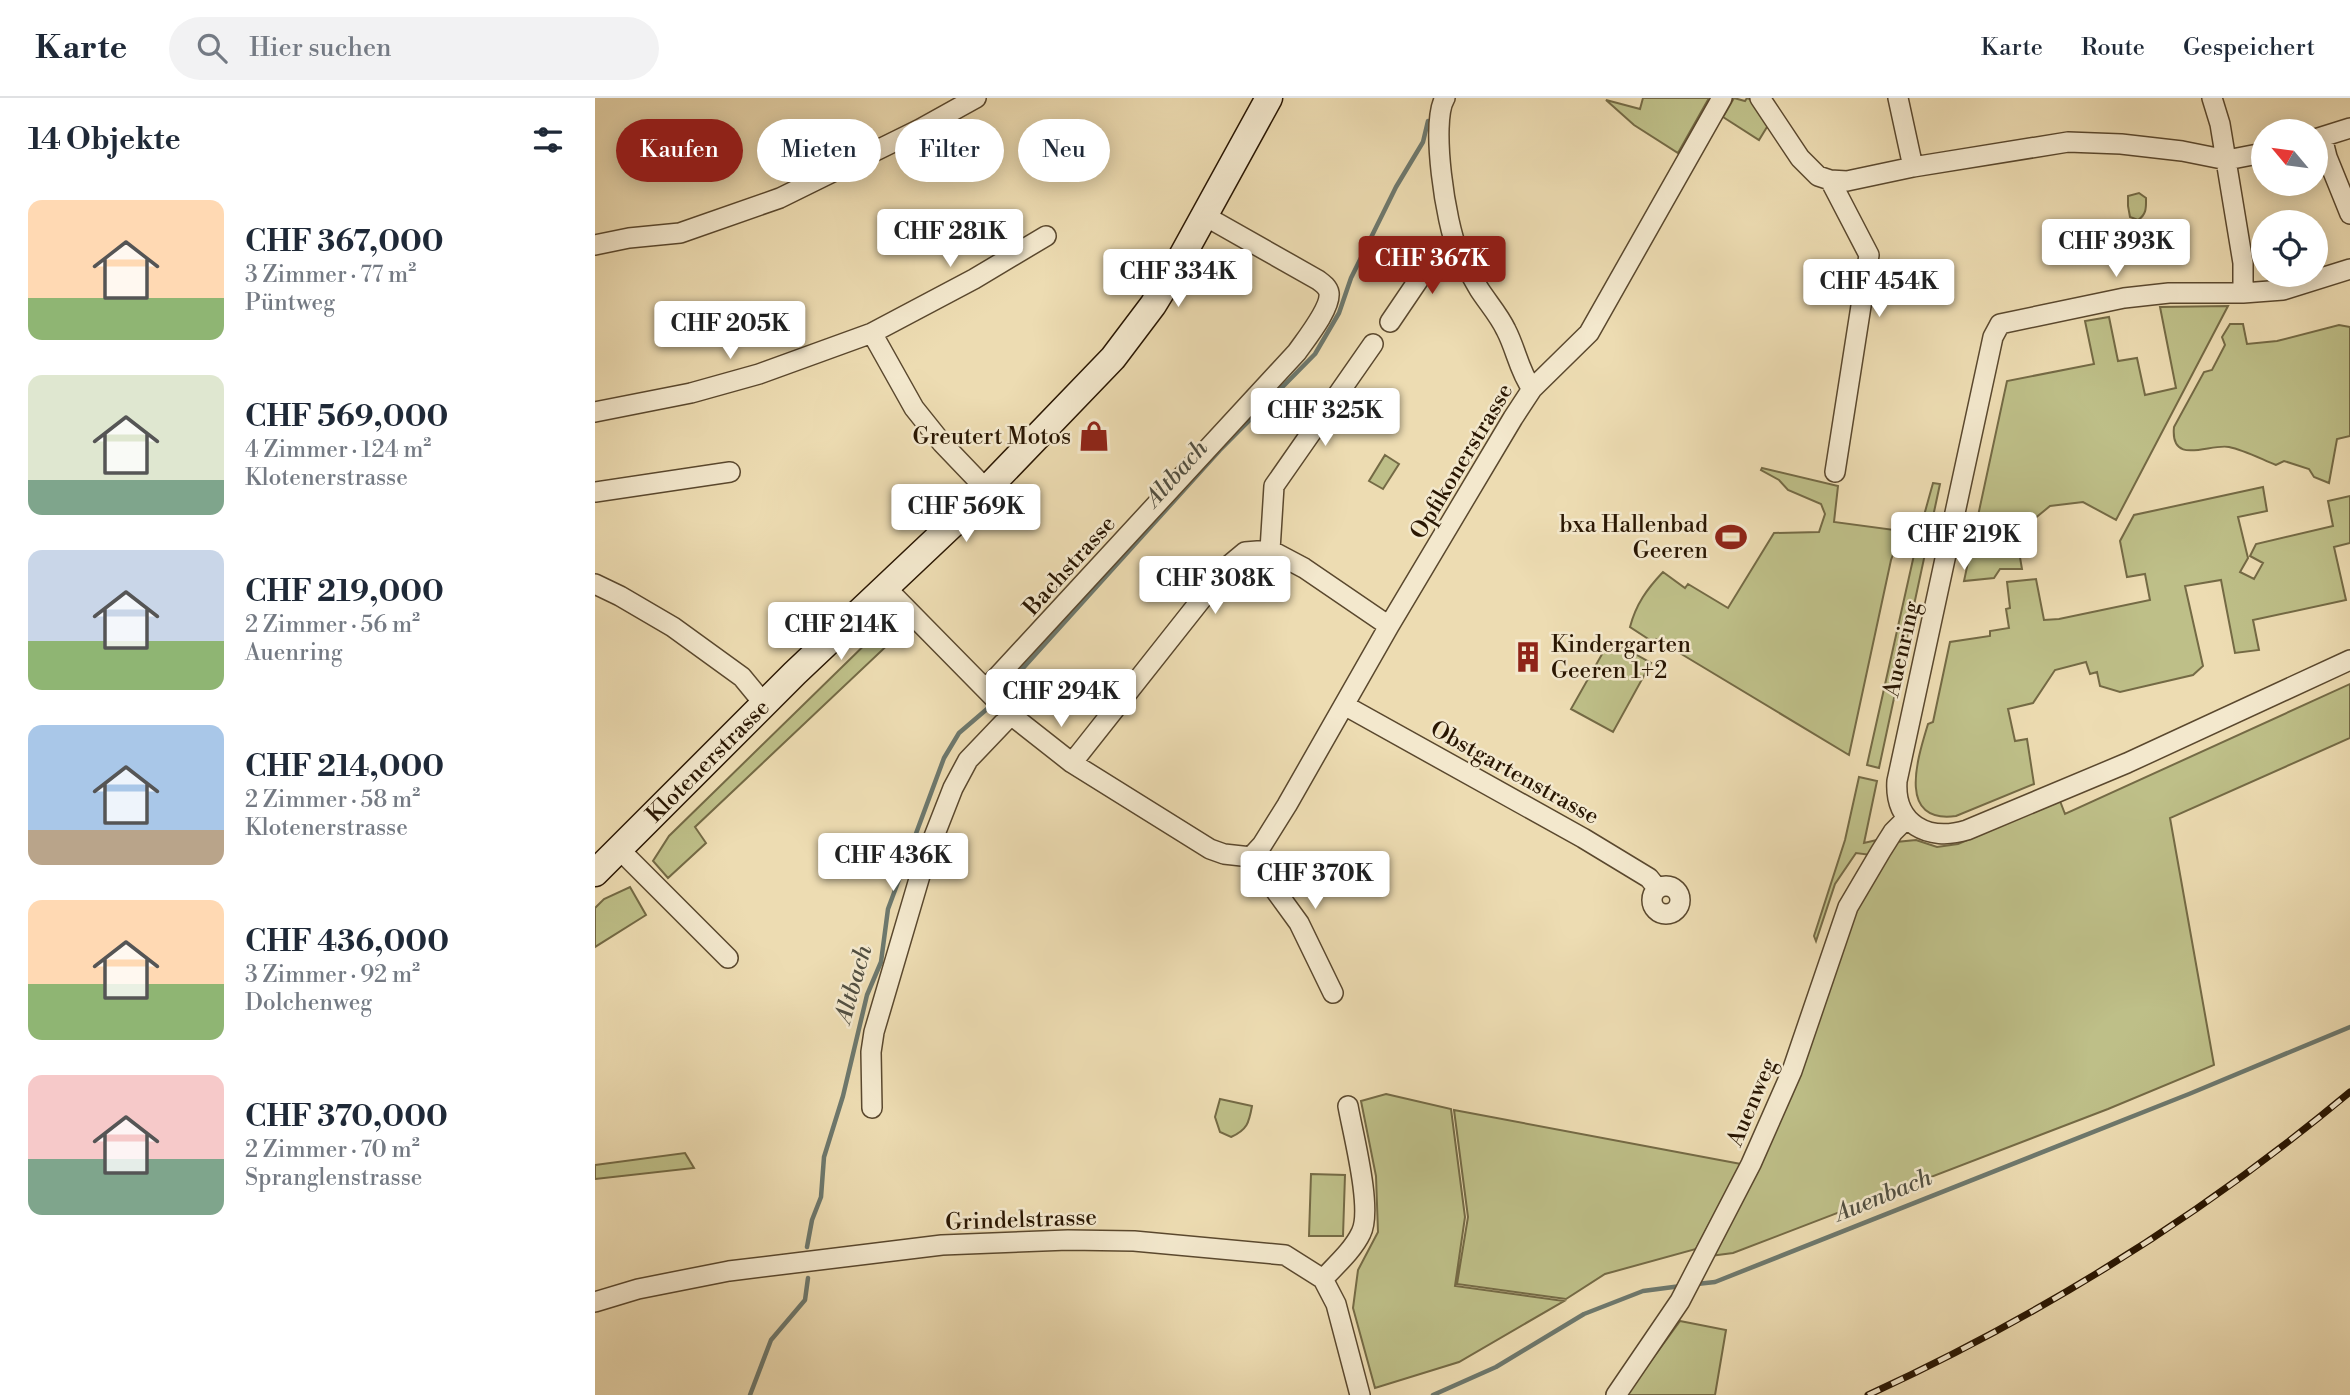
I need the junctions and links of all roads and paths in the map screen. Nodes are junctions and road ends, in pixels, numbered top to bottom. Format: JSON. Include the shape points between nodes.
{"nodes":[{"id":1,"x":976,"y":98,"type":"edge"},
{"id":2,"x":1269,"y":98,"type":"edge"},
{"id":3,"x":1722,"y":98,"type":"edge"},
{"id":4,"x":1761,"y":98,"type":"edge"},
{"id":5,"x":1898,"y":98,"type":"edge"},
{"id":6,"x":2212,"y":98,"type":"edge"},
{"id":7,"x":1438,"y":100,"type":"edge"},
{"id":8,"x":2350,"y":128,"type":"edge"},
{"id":9,"x":2328,"y":135,"type":"edge"},
{"id":10,"x":2251,"y":155,"type":"edge"},
{"id":11,"x":2328,"y":159,"type":"edge"},
{"id":12,"x":2227,"y":160,"type":"junction"},
{"id":13,"x":1913,"y":167,"type":"junction"},
{"id":14,"x":1831,"y":180,"type":"junction"},
{"id":15,"x":2350,"y":214,"type":"edge"},
{"id":16,"x":1205,"y":216,"type":"junction"},
{"id":17,"x":1046,"y":236,"type":"dead end"},
{"id":18,"x":595,"y":245,"type":"edge"},
{"id":19,"x":1457,"y":249,"type":"junction"},
{"id":20,"x":2350,"y":269,"type":"edge"},
{"id":21,"x":2243,"y":293,"type":"junction"},
{"id":22,"x":1390,"y":321,"type":"dead end"},
{"id":23,"x":872,"y":333,"type":"junction"},
{"id":24,"x":1373,"y":344,"type":"dead end"},
{"id":25,"x":1532,"y":389,"type":"junction"},
{"id":26,"x":595,"y":412,"type":"edge"},
{"id":27,"x":730,"y":472,"type":"dead end"},
{"id":28,"x":1835,"y":472,"type":"dead end"},
{"id":29,"x":986,"y":489,"type":"junction"},
{"id":30,"x":595,"y":492,"type":"edge"},
{"id":31,"x":1270,"y":550,"type":"junction"},
{"id":32,"x":595,"y":584,"type":"edge"},
{"id":33,"x":886,"y":588,"type":"junction"},
{"id":34,"x":1389,"y":626,"type":"junction"},
{"id":35,"x":2350,"y":660,"type":"edge"},
{"id":36,"x":986,"y":690,"type":"junction"},
{"id":37,"x":765,"y":705,"type":"junction"},
{"id":38,"x":1344,"y":705,"type":"junction"},
{"id":39,"x":1011,"y":715,"type":"junction"},
{"id":40,"x":1072,"y":763,"type":"junction"},
{"id":41,"x":1907,"y":818,"type":"junction"},
{"id":42,"x":619,"y":849,"type":"junction"},
{"id":43,"x":1251,"y":857,"type":"junction"},
{"id":44,"x":595,"y":873,"type":"edge"},
{"id":45,"x":1657,"y":888,"type":"dead end"},
{"id":46,"x":728,"y":958,"type":"dead end"},
{"id":47,"x":1333,"y":993,"type":"dead end"},
{"id":48,"x":1348,"y":1106,"type":"dead end"},
{"id":49,"x":872,"y":1108,"type":"dead end"},
{"id":50,"x":1324,"y":1279,"type":"junction"},
{"id":51,"x":595,"y":1302,"type":"edge"},
{"id":52,"x":1360,"y":1395,"type":"edge"},
{"id":53,"x":1616,"y":1395,"type":"edge"}],
"edges":[{"from":1,"to":18,"type":"street","via":[[780,198],[680,233]]},
{"from":2,"to":16,"type":"main road","name":"Klotenerstrasse"},
{"from":3,"to":25,"type":"street","name":"Opfikonerstrasse","via":[[1589,333]]},
{"from":4,"to":14,"type":"street","via":[[1800,158],[1818,176]]},
{"from":5,"to":13,"type":"street"},
{"from":6,"to":12,"type":"street"},
{"from":7,"to":19,"type":"street","via":[[1437,130],[1449,223]]},
{"from":8,"to":9,"type":"street"},
{"from":10,"to":12,"type":"street"},
{"from":11,"to":15,"type":"street"},
{"from":12,"to":13,"type":"street","via":[[2182,151],[2068,142]]},
{"from":12,"to":21,"type":"street","via":[[2243,263]]},
{"from":13,"to":14,"type":"street"},
{"from":14,"to":28,"type":"street","via":[[1869,255]]},
{"from":16,"to":29,"type":"main road","name":"Klotenerstrasse","via":[[1153,305],[1113,358]]},
{"from":16,"to":36,"type":"street","name":"Bachstrasse","via":[[1318,280],[1326,286],[1327,303],[1297,352]]},
{"from":17,"to":23,"type":"street"},
{"from":19,"to":22,"type":"street","via":[[1432,260]]},
{"from":19,"to":25,"type":"street","via":[[1498,313]]},
{"from":20,"to":21,"type":"street","name":"Auenring","via":[[2283,290]]},
{"from":21,"to":41,"type":"street","name":"Auenring","via":[[2124,298],[2006,322],[1996,330],[1897,781],[1899,802]]},
{"from":23,"to":26,"type":"street","via":[[759,374]]},
{"from":23,"to":29,"type":"street","via":[[914,408]]},
{"from":24,"to":31,"type":"street","via":[[1274,486]]},
{"from":25,"to":34,"type":"street","name":"Opfikonerstrasse"},
{"from":27,"to":30,"type":"street"},
{"from":29,"to":33,"type":"main road","name":"Klotenerstrasse"},
{"from":31,"to":34,"type":"street"},
{"from":31,"to":40,"type":"street","via":[[1245,552],[1227,567]]},
{"from":32,"to":37,"type":"street","via":[[673,627],[742,677]]},
{"from":33,"to":36,"type":"street"},
{"from":33,"to":37,"type":"main road","name":"Klotenerstrasse"},
{"from":34,"to":38,"type":"street","name":"Opfikonerstrasse"},
{"from":35,"to":41,"type":"street","via":[[2171,744],[1955,834],[1933,834]]},
{"from":36,"to":39,"type":"street"},
{"from":37,"to":42,"type":"main road","name":"Klotenerstrasse"},
{"from":38,"to":43,"type":"street","name":"Opfikonerstrasse","via":[[1287,805]]},
{"from":38,"to":45,"type":"street","name":"Obstgartenstrasse","via":[[1583,838],[1649,878]]},
{"from":39,"to":40,"type":"street"},
{"from":39,"to":49,"type":"street","via":[[963,768],[924,862],[874,1032]]},
{"from":40,"to":43,"type":"street","via":[[1210,849]]},
{"from":41,"to":53,"type":"street","name":"Auenweg","via":[[1893,832],[1848,907],[1792,1071],[1751,1164],[1680,1301]]},
{"from":42,"to":44,"type":"main road","name":"Klotenerstrasse"},
{"from":42,"to":46,"type":"street"},
{"from":43,"to":47,"type":"street","via":[[1299,923]]},
{"from":48,"to":50,"type":"street","via":[[1365,1222],[1355,1243]]},
{"from":50,"to":51,"type":"street","name":"Grindelstrasse","via":[[1285,1255],[1134,1241],[997,1242],[729,1270]]},
{"from":50,"to":52,"type":"street","via":[[1336,1304]]}]}
